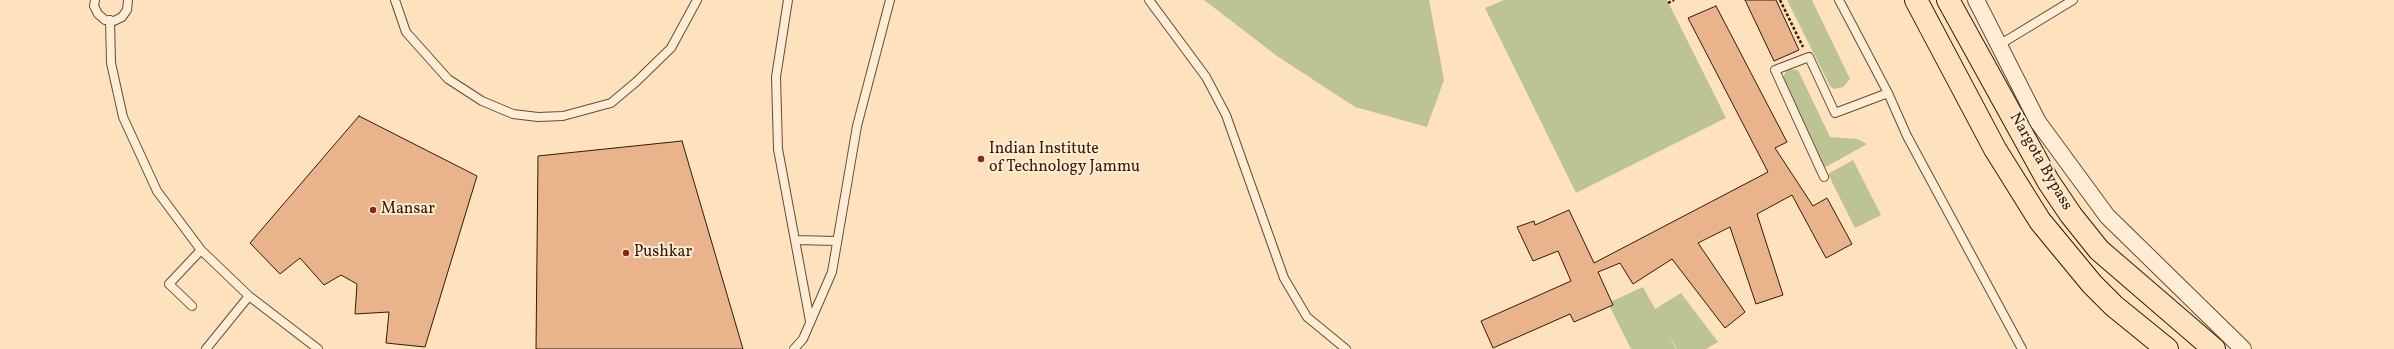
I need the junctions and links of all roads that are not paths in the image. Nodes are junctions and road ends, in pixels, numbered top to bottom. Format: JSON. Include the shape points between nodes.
{"nodes":[{"id":1,"x":95,"y":0,"type":"edge"},
{"id":2,"x":128,"y":0,"type":"edge"},
{"id":3,"x":395,"y":0,"type":"edge"},
{"id":4,"x":697,"y":0,"type":"edge"},
{"id":5,"x":788,"y":0,"type":"edge"},
{"id":6,"x":890,"y":0,"type":"edge"},
{"id":7,"x":1149,"y":0,"type":"edge"},
{"id":8,"x":1840,"y":0,"type":"edge"},
{"id":9,"x":1916,"y":0,"type":"edge"},
{"id":10,"x":1948,"y":0,"type":"edge"},
{"id":11,"x":1976,"y":0,"type":"edge"},
{"id":12,"x":2073,"y":0,"type":"edge"},
{"id":13,"x":110,"y":20,"type":"junction"},
{"id":14,"x":1999,"y":45,"type":"junction"},
{"id":15,"x":1888,"y":93,"type":"junction"},
{"id":16,"x":1824,"y":177,"type":"dead end"},
{"id":17,"x":795,"y":240,"type":"junction"},
{"id":18,"x":837,"y":241,"type":"junction"},
{"id":19,"x":201,"y":250,"type":"junction"},
{"id":20,"x":249,"y":296,"type":"junction"},
{"id":21,"x":192,"y":306,"type":"dead end"},
{"id":22,"x":810,"y":322,"type":"junction"},
{"id":23,"x":206,"y":349,"type":"edge"},
{"id":24,"x":318,"y":349,"type":"edge"},
{"id":25,"x":794,"y":349,"type":"edge"},
{"id":26,"x":1346,"y":349,"type":"edge"},
{"id":27,"x":2022,"y":349,"type":"edge"},
{"id":28,"x":2167,"y":349,"type":"edge"},
{"id":29,"x":2214,"y":349,"type":"edge"},
{"id":30,"x":2243,"y":349,"type":"edge"}],
"edges":[{"from":1,"to":13,"type":"lane","via":[[94,6],[98,14],[105,20]]},
{"from":2,"to":13,"type":"lane","via":[[127,10],[122,17]]},
{"from":3,"to":4,"type":"lane","via":[[406,32],[448,79],[482,101],[513,114],[538,117],[563,116],[611,103],[671,48]]},
{"from":5,"to":17,"type":"lane","via":[[776,77],[778,149]]},
{"from":6,"to":18,"type":"lane","via":[[857,126]]},
{"from":7,"to":26,"type":"lane","via":[[1206,77],[1226,115],[1284,278],[1307,317]]},
{"from":8,"to":15,"type":"lane"},
{"from":9,"to":28,"type":"highway","name":"Nargota Bypass","via":[[1995,150],[2040,221],[2092,284],[2114,306]]},
{"from":10,"to":29,"type":"highway","name":"Nargota Bypass","via":[[2048,181],[2071,215],[2099,250]]},
{"from":11,"to":14,"type":"street"},
{"from":12,"to":14,"type":"lane"},
{"from":13,"to":19,"type":"lane","via":[[111,63],[123,117],[157,191]]},
{"from":14,"to":30,"type":"street","via":[[2038,122],[2107,216]]},
{"from":15,"to":16,"type":"lane","via":[[1835,112],[1808,57],[1775,70]]},
{"from":15,"to":27,"type":"lane","via":[[1907,136]]},
{"from":17,"to":18,"type":"lane"},
{"from":17,"to":22,"type":"lane"},
{"from":18,"to":22,"type":"lane","via":[[832,272]]},
{"from":19,"to":20,"type":"lane"},
{"from":19,"to":21,"type":"lane","via":[[169,284]]},
{"from":20,"to":23,"type":"lane"},
{"from":20,"to":24,"type":"lane"},
{"from":22,"to":25,"type":"lane"}]}
